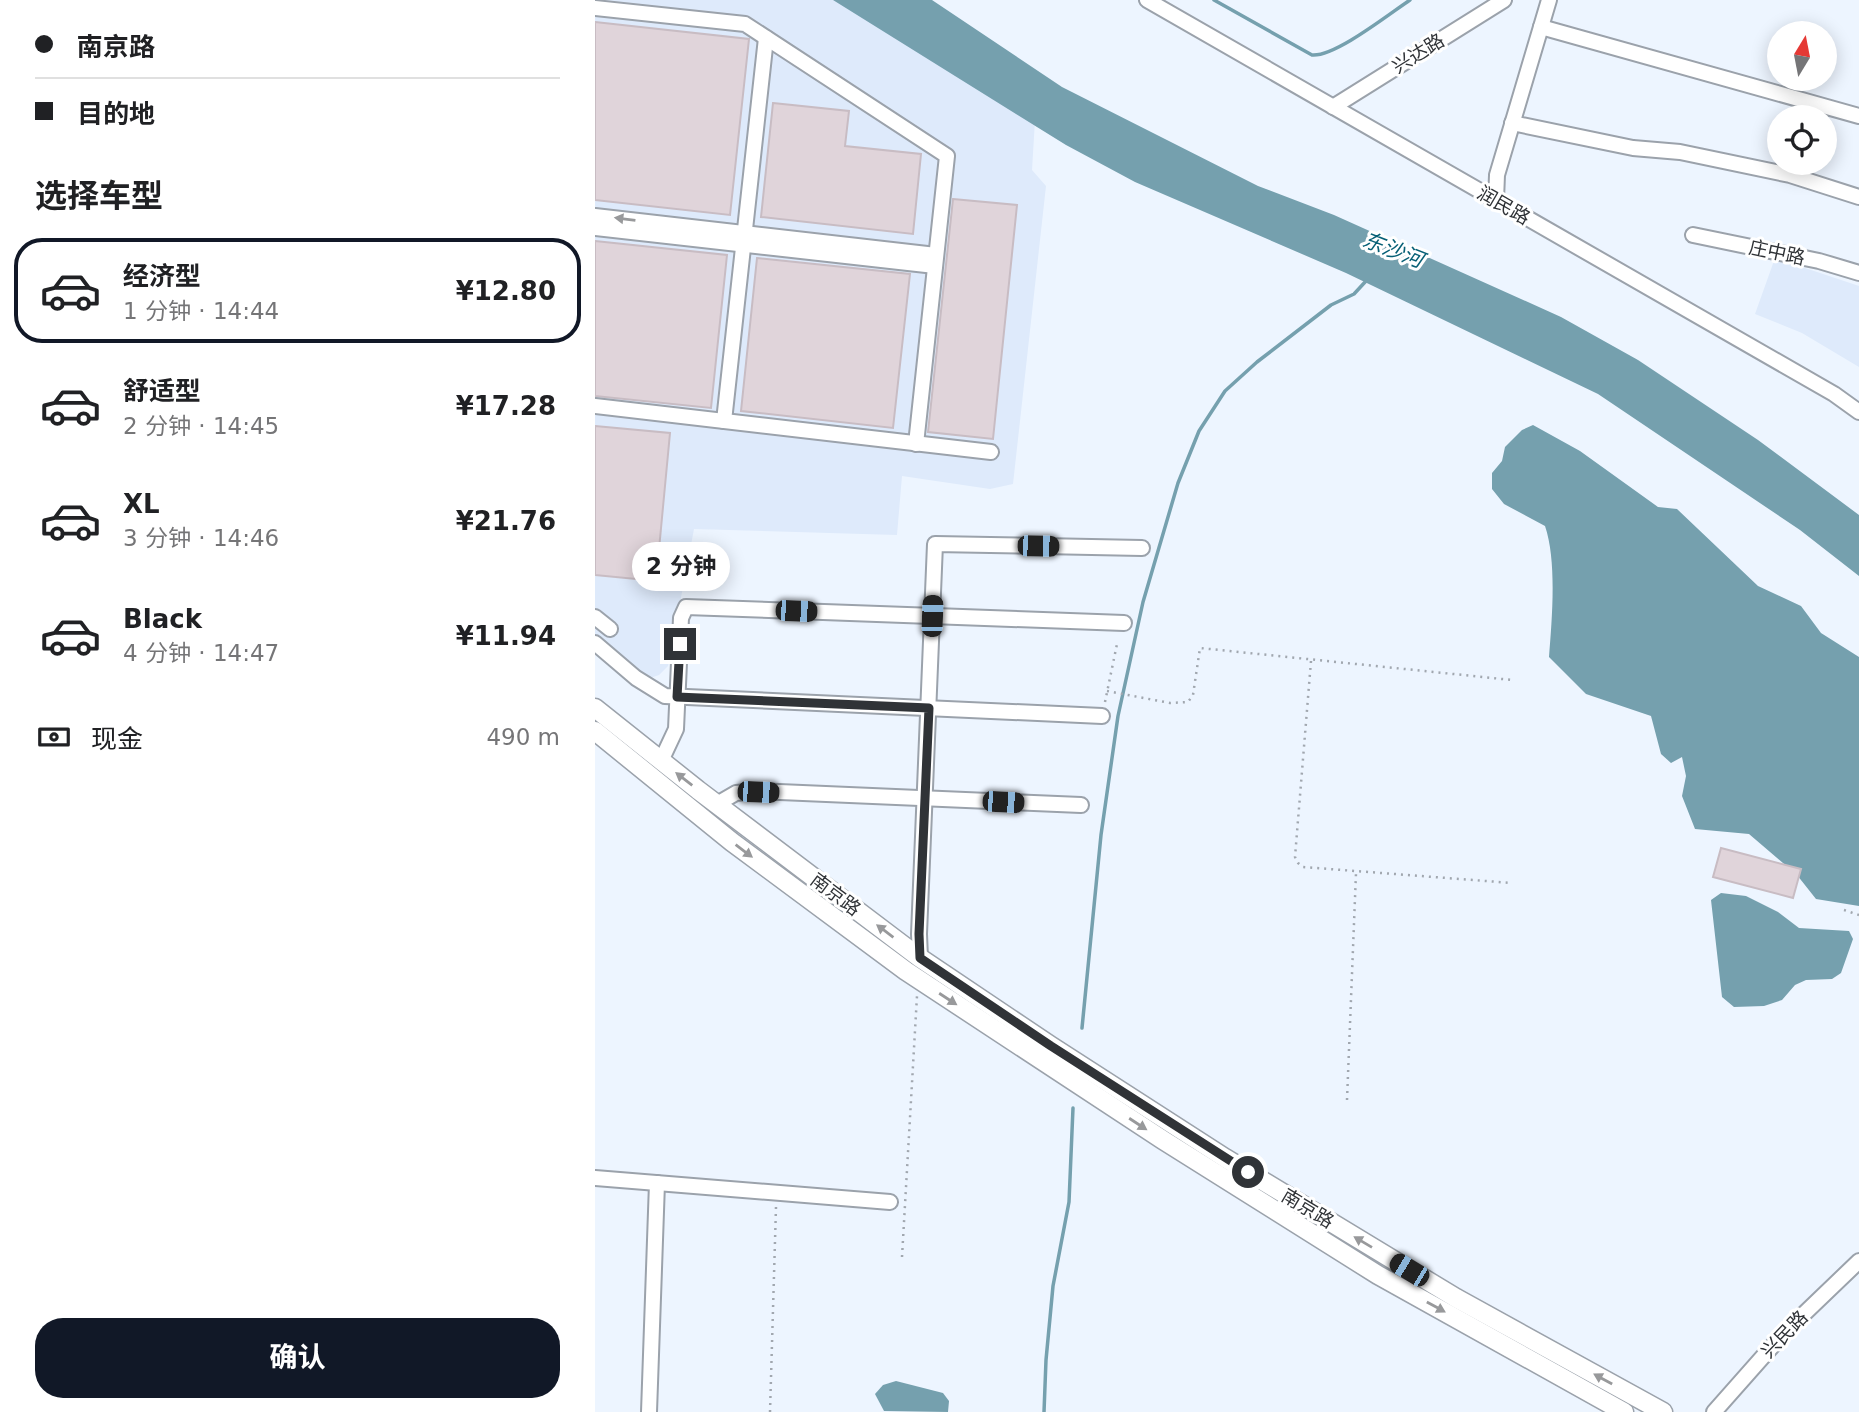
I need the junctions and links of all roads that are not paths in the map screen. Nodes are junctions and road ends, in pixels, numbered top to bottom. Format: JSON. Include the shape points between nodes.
{"nodes":[{"id":1,"x":1147,"y":0,"type":"edge"},
{"id":2,"x":1504,"y":0,"type":"edge"},
{"id":3,"x":1549,"y":0,"type":"edge"},
{"id":4,"x":595,"y":8,"type":"edge"},
{"id":5,"x":1541,"y":27,"type":"junction"},
{"id":6,"x":766,"y":38,"type":"junction"},
{"id":7,"x":1333,"y":107,"type":"junction"},
{"id":8,"x":1859,"y":116,"type":"edge"},
{"id":9,"x":1512,"y":123,"type":"junction"},
{"id":10,"x":1859,"y":197,"type":"edge"},
{"id":11,"x":1496,"y":200,"type":"junction"},
{"id":12,"x":595,"y":216,"type":"edge"},
{"id":13,"x":595,"y":228,"type":"edge"},
{"id":14,"x":1693,"y":235,"type":"dead end"},
{"id":15,"x":744,"y":239,"type":"junction"},
{"id":16,"x":935,"y":260,"type":"junction"},
{"id":17,"x":1859,"y":273,"type":"edge"},
{"id":18,"x":595,"y":406,"type":"edge"},
{"id":19,"x":1859,"y":412,"type":"edge"},
{"id":20,"x":724,"y":421,"type":"junction"},
{"id":21,"x":916,"y":443,"type":"junction"},
{"id":22,"x":991,"y":452,"type":"dead end"},
{"id":23,"x":1142,"y":548,"type":"dead end"},
{"id":24,"x":932,"y":616,"type":"junction"},
{"id":25,"x":595,"y":617,"type":"edge"},
{"id":26,"x":1124,"y":623,"type":"dead end"},
{"id":27,"x":610,"y":629,"type":"dead end"},
{"id":28,"x":595,"y":643,"type":"edge"},
{"id":29,"x":677,"y":697,"type":"junction"},
{"id":30,"x":595,"y":708,"type":"edge"},
{"id":31,"x":929,"y":708,"type":"junction"},
{"id":32,"x":1102,"y":716,"type":"road end"},
{"id":33,"x":595,"y":732,"type":"edge"},
{"id":34,"x":661,"y":761,"type":"junction"},
{"id":35,"x":925,"y":799,"type":"junction"},
{"id":36,"x":717,"y":804,"type":"junction"},
{"id":37,"x":1081,"y":805,"type":"dead end"},
{"id":38,"x":920,"y":958,"type":"junction"},
{"id":39,"x":595,"y":1178,"type":"edge"},
{"id":40,"x":657,"y":1183,"type":"junction"},
{"id":41,"x":890,"y":1202,"type":"dead end"},
{"id":42,"x":1859,"y":1261,"type":"edge"},
{"id":43,"x":649,"y":1412,"type":"edge"},
{"id":44,"x":1624,"y":1412,"type":"edge"},
{"id":45,"x":1663,"y":1412,"type":"edge"},
{"id":46,"x":1714,"y":1412,"type":"edge"}],
"edges":[{"from":1,"to":7,"type":"street","name":"润民路"},
{"from":2,"to":7,"type":"street","name":"兴达路"},
{"from":3,"to":5,"type":"street"},
{"from":4,"to":6,"type":"street","via":[[745,24]]},
{"from":5,"to":8,"type":"street"},
{"from":5,"to":9,"type":"street"},
{"from":6,"to":15,"type":"street"},
{"from":6,"to":16,"type":"street","via":[[947,156]]},
{"from":7,"to":11,"type":"street","name":"润民路"},
{"from":9,"to":10,"type":"street","via":[[1741,165]]},
{"from":9,"to":11,"type":"street","via":[[1497,175]]},
{"from":11,"to":19,"type":"street","name":"润民路"},
{"from":15,"to":12,"type":"street","one_way":true},
{"from":13,"to":15,"type":"street"},
{"from":14,"to":17,"type":"street","name":"庄中路"},
{"from":15,"to":16,"type":"street"},
{"from":15,"to":20,"type":"street"},
{"from":16,"to":21,"type":"street"},
{"from":18,"to":20,"type":"street"},
{"from":20,"to":21,"type":"street"},
{"from":21,"to":22,"type":"street"},
{"from":23,"to":24,"type":"street","via":[[935,544]]},
{"from":24,"to":26,"type":"street"},
{"from":24,"to":29,"type":"street","via":[[686,607],[681,618]]},
{"from":24,"to":31,"type":"street"},
{"from":25,"to":27,"type":"street"},
{"from":28,"to":29,"type":"street","via":[[656,693]]},
{"from":29,"to":31,"type":"street"},
{"from":29,"to":34,"type":"street","via":[[676,729]]},
{"from":30,"to":34,"type":"main road","name":"南京路"},
{"from":31,"to":32,"type":"street"},
{"from":31,"to":35,"type":"street"},
{"from":33,"to":44,"type":"main road","name":"南京路","one_way":true,"via":[[732,842],[918,979],[1378,1275]]},
{"from":36,"to":34,"type":"main road","name":"南京路","one_way":true},
{"from":35,"to":36,"type":"street","via":[[758,792],[736,793]]},
{"from":35,"to":37,"type":"street"},
{"from":35,"to":38,"type":"street"},
{"from":38,"to":36,"type":"main road","name":"南京路","one_way":true},
{"from":45,"to":38,"type":"main road","name":"南京路","one_way":true,"via":[[1456,1298],[1248,1172]]},
{"from":39,"to":40,"type":"street"},
{"from":40,"to":41,"type":"street"},
{"from":40,"to":43,"type":"street"},
{"from":42,"to":46,"type":"street","name":"兴民路","via":[[1783,1334]]}]}
